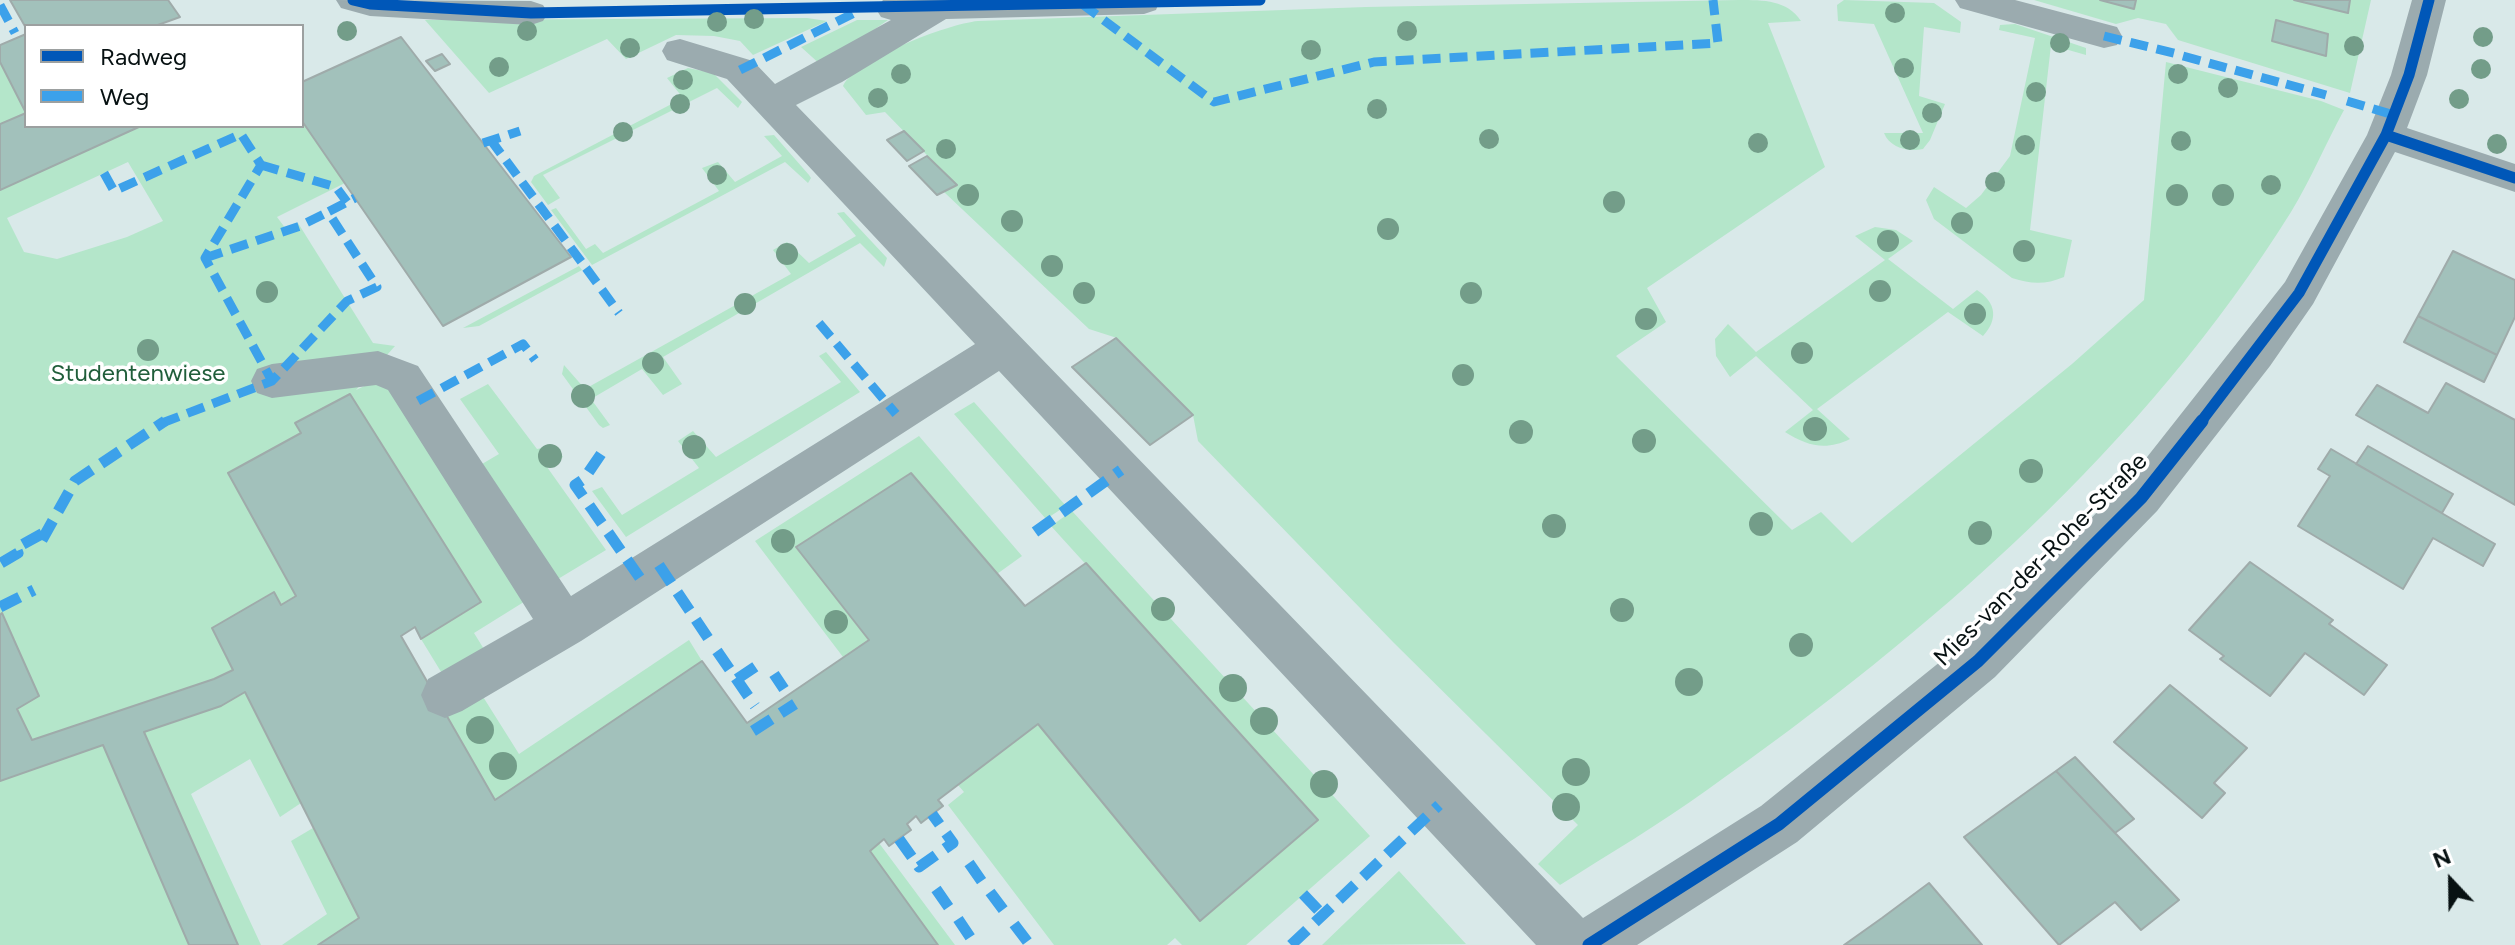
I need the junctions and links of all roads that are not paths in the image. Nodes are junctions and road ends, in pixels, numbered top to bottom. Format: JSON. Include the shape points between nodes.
{"nodes":[{"id":1,"x":353,"y":0,"type":"edge"},
{"id":2,"x":1972,"y":0,"type":"edge"},
{"id":3,"x":2429,"y":0,"type":"edge"},
{"id":4,"x":1144,"y":2,"type":"dead end"},
{"id":5,"x":939,"y":7,"type":"junction"},
{"id":6,"x":893,"y":9,"type":"dead end"},
{"id":7,"x":531,"y":13,"type":"dead end"},
{"id":8,"x":2104,"y":36,"type":"dead end"},
{"id":9,"x":680,"y":51,"type":"dead end"},
{"id":10,"x":771,"y":102,"type":"junction"},
{"id":11,"x":2386,"y":135,"type":"junction"},
{"id":12,"x":2515,"y":178,"type":"edge"},
{"id":13,"x":1003,"y":347,"type":"junction"},
{"id":14,"x":272,"y":381,"type":"dead end"},
{"id":15,"x":564,"y":626,"type":"junction"},
{"id":16,"x":445,"y":695,"type":"dead end"},
{"id":17,"x":1572,"y":945,"type":"edge"},
{"id":18,"x":1589,"y":945,"type":"edge"}],
"edges":[{"from":1,"to":7,"type":"street"},
{"from":2,"to":8,"type":"street"},
{"from":3,"to":11,"type":"street","name":"Mies-van-der-Rohe-Straße"},
{"from":4,"to":5,"type":"street"},
{"from":5,"to":6,"type":"street"},
{"from":5,"to":10,"type":"street"},
{"from":9,"to":10,"type":"street","via":[[740,70]]},
{"from":10,"to":13,"type":"street"},
{"from":11,"to":12,"type":"street"},
{"from":11,"to":18,"type":"street","name":"Mies-van-der-Rohe-Straße","via":[[2299,293],[2141,498],[1978,661],[1779,824]]},
{"from":13,"to":15,"type":"street"},
{"from":13,"to":17,"type":"street"},
{"from":14,"to":15,"type":"street","via":[[378,368],[403,378]]},
{"from":15,"to":16,"type":"street"}]}
